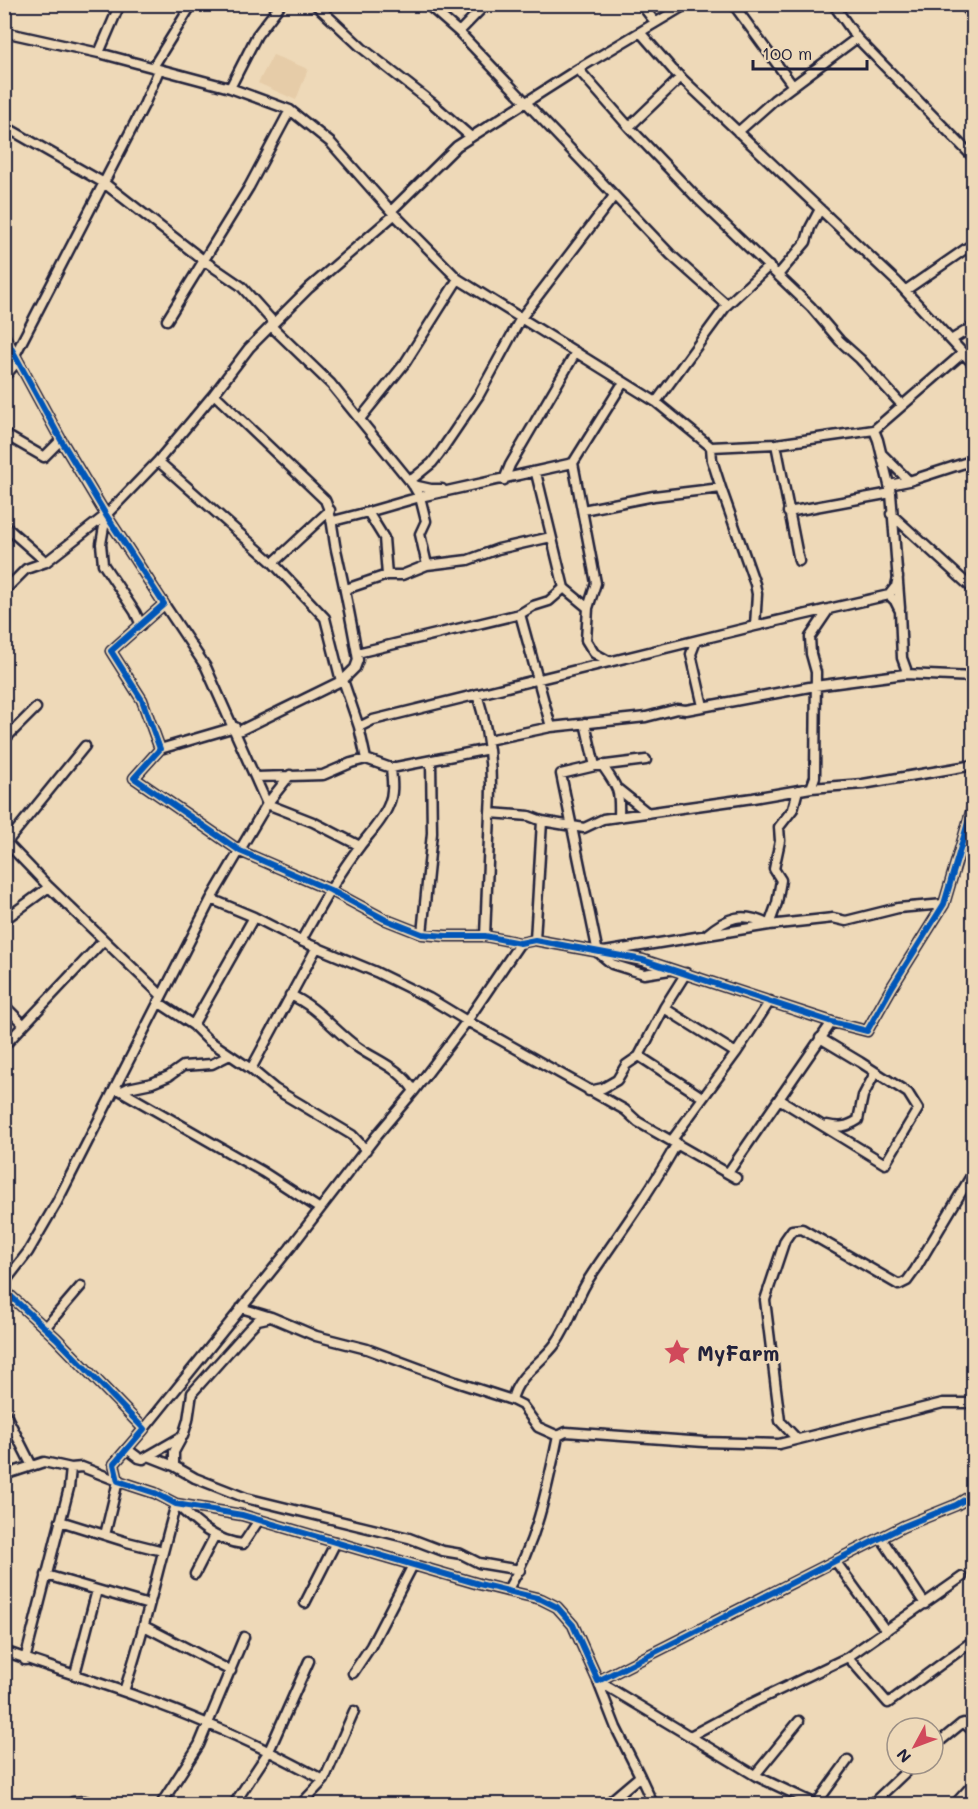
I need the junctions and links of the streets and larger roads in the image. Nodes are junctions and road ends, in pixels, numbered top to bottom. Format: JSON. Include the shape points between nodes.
{"nodes":[{"id":1,"x":120,"y":4,"type":"edge"},
{"id":2,"x":192,"y":4,"type":"edge"},
{"id":3,"x":281,"y":4,"type":"edge"},
{"id":4,"x":315,"y":4,"type":"edge"},
{"id":5,"x":427,"y":4,"type":"edge"},
{"id":6,"x":486,"y":4,"type":"edge"},
{"id":7,"x":640,"y":4,"type":"edge"},
{"id":8,"x":687,"y":4,"type":"edge"},
{"id":9,"x":733,"y":4,"type":"edge"},
{"id":10,"x":833,"y":4,"type":"edge"},
{"id":11,"x":963,"y":4,"type":"edge"},
{"id":12,"x":974,"y":16,"type":"edge"},
{"id":13,"x":655,"y":22,"type":"junction"},
{"id":14,"x":4,"y":32,"type":"edge"},
{"id":15,"x":640,"y":32,"type":"junction"},
{"id":16,"x":459,"y":33,"type":"junction"},
{"id":17,"x":857,"y":38,"type":"junction"},
{"id":18,"x":99,"y":53,"type":"junction"},
{"id":19,"x":156,"y":68,"type":"junction"},
{"id":20,"x":578,"y":69,"type":"junction"},
{"id":21,"x":681,"y":77,"type":"junction"},
{"id":22,"x":793,"y":86,"type":"junction"},
{"id":23,"x":230,"y":88,"type":"junction"},
{"id":24,"x":526,"y":104,"type":"junction"},
{"id":25,"x":290,"y":110,"type":"junction"},
{"id":26,"x":4,"y":126,"type":"edge"},
{"id":27,"x":629,"y":127,"type":"junction"},
{"id":28,"x":738,"y":132,"type":"junction"},
{"id":29,"x":471,"y":137,"type":"junction"},
{"id":30,"x":974,"y":158,"type":"edge"},
{"id":31,"x":104,"y":183,"type":"junction"},
{"id":32,"x":614,"y":196,"type":"junction"},
{"id":33,"x":820,"y":209,"type":"junction"},
{"id":34,"x":392,"y":213,"type":"junction"},
{"id":35,"x":974,"y":243,"type":"edge"},
{"id":36,"x":203,"y":260,"type":"junction"},
{"id":37,"x":769,"y":266,"type":"junction"},
{"id":38,"x":778,"y":275,"type":"junction"},
{"id":39,"x":458,"y":279,"type":"junction"},
{"id":40,"x":906,"y":290,"type":"junction"},
{"id":41,"x":727,"y":305,"type":"junction"},
{"id":42,"x":521,"y":318,"type":"junction"},
{"id":43,"x":167,"y":321,"type":"dead end"},
{"id":44,"x":272,"y":324,"type":"junction"},
{"id":45,"x":974,"y":326,"type":"edge"},
{"id":46,"x":4,"y":335,"type":"edge"},
{"id":47,"x":951,"y":340,"type":"junction"},
{"id":48,"x":576,"y":352,"type":"junction"},
{"id":49,"x":963,"y":353,"type":"junction"},
{"id":50,"x":17,"y":358,"type":"junction"},
{"id":51,"x":974,"y":365,"type":"edge"},
{"id":52,"x":4,"y":378,"type":"edge"},
{"id":53,"x":623,"y":383,"type":"junction"},
{"id":54,"x":214,"y":394,"type":"junction"},
{"id":55,"x":657,"y":402,"type":"junction"},
{"id":56,"x":902,"y":405,"type":"junction"},
{"id":57,"x":360,"y":419,"type":"junction"},
{"id":58,"x":874,"y":430,"type":"junction"},
{"id":59,"x":4,"y":434,"type":"edge"},
{"id":60,"x":61,"y":440,"type":"junction"},
{"id":61,"x":776,"y":444,"type":"junction"},
{"id":62,"x":711,"y":447,"type":"junction"},
{"id":63,"x":882,"y":454,"type":"junction"},
{"id":64,"x":974,"y":460,"type":"edge"},
{"id":65,"x":158,"y":461,"type":"junction"},
{"id":66,"x":573,"y":463,"type":"junction"},
{"id":67,"x":536,"y":473,"type":"junction"},
{"id":68,"x":504,"y":480,"type":"junction"},
{"id":69,"x":909,"y":481,"type":"junction"},
{"id":70,"x":412,"y":483,"type":"junction"},
{"id":71,"x":721,"y":488,"type":"junction"},
{"id":72,"x":459,"y":489,"type":"junction"},
{"id":73,"x":890,"y":489,"type":"junction"},
{"id":74,"x":420,"y":497,"type":"junction"},
{"id":75,"x":330,"y":510,"type":"junction"},
{"id":76,"x":583,"y":510,"type":"junction"},
{"id":77,"x":368,"y":512,"type":"junction"},
{"id":78,"x":788,"y":512,"type":"junction"},
{"id":79,"x":891,"y":514,"type":"junction"},
{"id":80,"x":106,"y":515,"type":"junction"},
{"id":81,"x":333,"y":521,"type":"junction"},
{"id":82,"x":4,"y":525,"type":"edge"},
{"id":83,"x":551,"y":537,"type":"junction"},
{"id":84,"x":34,"y":551,"type":"junction"},
{"id":85,"x":798,"y":561,"type":"dead end"},
{"id":86,"x":46,"y":562,"type":"junction"},
{"id":87,"x":273,"y":563,"type":"junction"},
{"id":88,"x":427,"y":565,"type":"junction"},
{"id":89,"x":26,"y":570,"type":"junction"},
{"id":90,"x":387,"y":575,"type":"junction"},
{"id":91,"x":898,"y":577,"type":"junction"},
{"id":92,"x":564,"y":588,"type":"junction"},
{"id":93,"x":346,"y":589,"type":"junction"},
{"id":94,"x":974,"y":590,"type":"edge"},
{"id":95,"x":4,"y":591,"type":"edge"},
{"id":96,"x":889,"y":595,"type":"junction"},
{"id":97,"x":164,"y":604,"type":"junction"},
{"id":98,"x":588,"y":608,"type":"junction"},
{"id":99,"x":829,"y":609,"type":"junction"},
{"id":100,"x":900,"y":611,"type":"junction"},
{"id":101,"x":520,"y":614,"type":"junction"},
{"id":102,"x":141,"y":625,"type":"junction"},
{"id":103,"x":755,"y":626,"type":"junction"},
{"id":104,"x":696,"y":641,"type":"junction"},
{"id":105,"x":682,"y":645,"type":"junction"},
{"id":106,"x":357,"y":653,"type":"junction"},
{"id":107,"x":692,"y":654,"type":"junction"},
{"id":108,"x":610,"y":662,"type":"junction"},
{"id":109,"x":905,"y":674,"type":"junction"},
{"id":110,"x":974,"y":677,"type":"edge"},
{"id":111,"x":342,"y":680,"type":"junction"},
{"id":112,"x":539,"y":680,"type":"junction"},
{"id":113,"x":815,"y":686,"type":"junction"},
{"id":114,"x":477,"y":694,"type":"junction"},
{"id":115,"x":703,"y":706,"type":"junction"},
{"id":116,"x":36,"y":708,"type":"dead end"},
{"id":117,"x":585,"y":723,"type":"junction"},
{"id":118,"x":359,"y":727,"type":"junction"},
{"id":119,"x":551,"y":727,"type":"junction"},
{"id":120,"x":236,"y":730,"type":"junction"},
{"id":121,"x":4,"y":740,"type":"edge"},
{"id":122,"x":488,"y":744,"type":"junction"},
{"id":123,"x":85,"y":746,"type":"dead end"},
{"id":124,"x":160,"y":749,"type":"junction"},
{"id":125,"x":366,"y":759,"type":"junction"},
{"id":126,"x":646,"y":760,"type":"dead end"},
{"id":127,"x":431,"y":761,"type":"junction"},
{"id":128,"x":974,"y":765,"type":"edge"},
{"id":129,"x":598,"y":766,"type":"junction"},
{"id":130,"x":391,"y":768,"type":"junction"},
{"id":131,"x":290,"y":775,"type":"junction"},
{"id":132,"x":256,"y":777,"type":"junction"},
{"id":133,"x":811,"y":788,"type":"junction"},
{"id":134,"x":618,"y":789,"type":"junction"},
{"id":135,"x":798,"y":790,"type":"junction"},
{"id":136,"x":974,"y":802,"type":"edge"},
{"id":137,"x":267,"y":804,"type":"junction"},
{"id":138,"x":490,"y":813,"type":"junction"},
{"id":139,"x":648,"y":813,"type":"junction"},
{"id":140,"x":619,"y":817,"type":"junction"},
{"id":141,"x":542,"y":821,"type":"junction"},
{"id":142,"x":572,"y":825,"type":"junction"},
{"id":143,"x":6,"y":841,"type":"edge"},
{"id":144,"x":360,"y":846,"type":"junction"},
{"id":145,"x":240,"y":851,"type":"junction"},
{"id":146,"x":49,"y":887,"type":"junction"},
{"id":147,"x":330,"y":890,"type":"junction"},
{"id":148,"x":211,"y":899,"type":"junction"},
{"id":149,"x":944,"y":904,"type":"junction"},
{"id":150,"x":254,"y":917,"type":"junction"},
{"id":151,"x":4,"y":920,"type":"edge"},
{"id":152,"x":769,"y":925,"type":"junction"},
{"id":153,"x":422,"y":934,"type":"junction"},
{"id":154,"x":706,"y":935,"type":"junction"},
{"id":155,"x":485,"y":936,"type":"junction"},
{"id":156,"x":104,"y":940,"type":"junction"},
{"id":157,"x":535,"y":940,"type":"junction"},
{"id":158,"x":301,"y":942,"type":"junction"},
{"id":159,"x":648,"y":943,"type":"junction"},
{"id":160,"x":520,"y":944,"type":"junction"},
{"id":161,"x":317,"y":947,"type":"junction"},
{"id":162,"x":598,"y":953,"type":"junction"},
{"id":163,"x":643,"y":960,"type":"junction"},
{"id":164,"x":674,"y":969,"type":"junction"},
{"id":165,"x":686,"y":973,"type":"junction"},
{"id":166,"x":290,"y":995,"type":"junction"},
{"id":167,"x":160,"y":998,"type":"junction"},
{"id":168,"x":770,"y":1001,"type":"junction"},
{"id":169,"x":4,"y":1005,"type":"edge"},
{"id":170,"x":664,"y":1008,"type":"junction"},
{"id":171,"x":466,"y":1021,"type":"junction"},
{"id":172,"x":832,"y":1022,"type":"junction"},
{"id":173,"x":24,"y":1025,"type":"junction"},
{"id":174,"x":193,"y":1025,"type":"junction"},
{"id":175,"x":820,"y":1038,"type":"junction"},
{"id":176,"x":4,"y":1046,"type":"edge"},
{"id":177,"x":736,"y":1053,"type":"junction"},
{"id":178,"x":230,"y":1055,"type":"junction"},
{"id":179,"x":639,"y":1056,"type":"junction"},
{"id":180,"x":251,"y":1069,"type":"junction"},
{"id":181,"x":875,"y":1073,"type":"junction"},
{"id":182,"x":119,"y":1089,"type":"junction"},
{"id":183,"x":414,"y":1091,"type":"junction"},
{"id":184,"x":589,"y":1091,"type":"junction"},
{"id":185,"x":702,"y":1097,"type":"junction"},
{"id":186,"x":779,"y":1099,"type":"junction"},
{"id":187,"x":820,"y":1124,"type":"junction"},
{"id":188,"x":675,"y":1142,"type":"junction"},
{"id":189,"x":366,"y":1150,"type":"junction"},
{"id":190,"x":974,"y":1171,"type":"edge"},
{"id":191,"x":320,"y":1209,"type":"junction"},
{"id":192,"x":4,"y":1283,"type":"edge"},
{"id":193,"x":81,"y":1286,"type":"dead end"},
{"id":194,"x":4,"y":1290,"type":"edge"},
{"id":195,"x":241,"y":1308,"type":"junction"},
{"id":196,"x":271,"y":1317,"type":"junction"},
{"id":197,"x":45,"y":1328,"type":"junction"},
{"id":198,"x":512,"y":1400,"type":"junction"},
{"id":199,"x":974,"y":1402,"type":"edge"},
{"id":200,"x":4,"y":1411,"type":"edge"},
{"id":201,"x":144,"y":1429,"type":"junction"},
{"id":202,"x":183,"y":1436,"type":"junction"},
{"id":203,"x":558,"y":1436,"type":"junction"},
{"id":204,"x":797,"y":1439,"type":"junction"},
{"id":205,"x":127,"y":1449,"type":"junction"},
{"id":206,"x":151,"y":1457,"type":"junction"},
{"id":207,"x":32,"y":1466,"type":"junction"},
{"id":208,"x":174,"y":1466,"type":"junction"},
{"id":209,"x":71,"y":1468,"type":"junction"},
{"id":210,"x":5,"y":1475,"type":"edge"},
{"id":211,"x":118,"y":1481,"type":"junction"},
{"id":212,"x":974,"y":1494,"type":"edge"},
{"id":213,"x":176,"y":1504,"type":"junction"},
{"id":214,"x":259,"y":1520,"type":"junction"},
{"id":215,"x":60,"y":1521,"type":"junction"},
{"id":216,"x":105,"y":1535,"type":"junction"},
{"id":217,"x":214,"y":1537,"type":"junction"},
{"id":218,"x":882,"y":1539,"type":"junction"},
{"id":219,"x":336,"y":1542,"type":"junction"},
{"id":220,"x":163,"y":1551,"type":"junction"},
{"id":221,"x":836,"y":1562,"type":"junction"},
{"id":222,"x":413,"y":1565,"type":"junction"},
{"id":223,"x":520,"y":1570,"type":"junction"},
{"id":224,"x":195,"y":1574,"type":"dead end"},
{"id":225,"x":46,"y":1575,"type":"junction"},
{"id":226,"x":962,"y":1577,"type":"dead end"},
{"id":227,"x":97,"y":1590,"type":"junction"},
{"id":228,"x":507,"y":1591,"type":"junction"},
{"id":229,"x":305,"y":1603,"type":"dead end"},
{"id":230,"x":926,"y":1604,"type":"junction"},
{"id":231,"x":149,"y":1605,"type":"junction"},
{"id":232,"x":144,"y":1626,"type":"junction"},
{"id":233,"x":886,"y":1631,"type":"junction"},
{"id":234,"x":244,"y":1637,"type":"dead end"},
{"id":235,"x":974,"y":1640,"type":"edge"},
{"id":236,"x":4,"y":1651,"type":"edge"},
{"id":237,"x":848,"y":1658,"type":"junction"},
{"id":238,"x":25,"y":1660,"type":"junction"},
{"id":239,"x":309,"y":1661,"type":"dead end"},
{"id":240,"x":231,"y":1671,"type":"junction"},
{"id":241,"x":353,"y":1673,"type":"dead end"},
{"id":242,"x":75,"y":1674,"type":"junction"},
{"id":243,"x":597,"y":1681,"type":"junction"},
{"id":244,"x":124,"y":1691,"type":"junction"},
{"id":245,"x":354,"y":1711,"type":"dead end"},
{"id":246,"x":800,"y":1720,"type":"dead end"},
{"id":247,"x":208,"y":1724,"type":"junction"},
{"id":248,"x":974,"y":1732,"type":"edge"},
{"id":249,"x":690,"y":1736,"type":"junction"},
{"id":250,"x":945,"y":1737,"type":"edge"},
{"id":251,"x":269,"y":1751,"type":"junction"},
{"id":252,"x":848,"y":1760,"type":"dead end"},
{"id":253,"x":755,"y":1775,"type":"junction"},
{"id":254,"x":640,"y":1776,"type":"junction"},
{"id":255,"x":901,"y":1776,"type":"edge"},
{"id":256,"x":324,"y":1780,"type":"junction"},
{"id":257,"x":974,"y":1783,"type":"edge"},
{"id":258,"x":71,"y":1804,"type":"edge"},
{"id":259,"x":93,"y":1804,"type":"edge"},
{"id":260,"x":161,"y":1804,"type":"edge"},
{"id":261,"x":234,"y":1804,"type":"edge"},
{"id":262,"x":301,"y":1804,"type":"edge"},
{"id":263,"x":607,"y":1804,"type":"edge"},
{"id":264,"x":654,"y":1804,"type":"edge"},
{"id":265,"x":816,"y":1804,"type":"edge"},
{"id":266,"x":872,"y":1804,"type":"edge"},
{"id":267,"x":955,"y":1804,"type":"edge"}],
"edges":[{"from":1,"to":18,"type":"street"},
{"from":2,"to":19,"type":"street"},
{"from":3,"to":23,"type":"street","via":[[257,35]]},
{"from":4,"to":29,"type":"street"},
{"from":5,"to":16,"type":"street"},
{"from":6,"to":16,"type":"street"},
{"from":7,"to":13,"type":"street"},
{"from":8,"to":13,"type":"street"},
{"from":9,"to":22,"type":"street"},
{"from":10,"to":17,"type":"street"},
{"from":11,"to":12,"type":"street"},
{"from":13,"to":15,"type":"street"},
{"from":14,"to":18,"type":"street"},
{"from":15,"to":20,"type":"street"},
{"from":15,"to":21,"type":"street"},
{"from":16,"to":24,"type":"street"},
{"from":17,"to":22,"type":"street"},
{"from":17,"to":30,"type":"street"},
{"from":18,"to":19,"type":"street"},
{"from":19,"to":23,"type":"street"},
{"from":19,"to":31,"type":"street","via":[[144,105]]},
{"from":20,"to":24,"type":"street"},
{"from":20,"to":27,"type":"street"},
{"from":21,"to":27,"type":"street"},
{"from":21,"to":28,"type":"street"},
{"from":22,"to":28,"type":"street"},
{"from":23,"to":25,"type":"street"},
{"from":24,"to":29,"type":"street"},
{"from":24,"to":32,"type":"street"},
{"from":25,"to":34,"type":"street","via":[[331,143]]},
{"from":25,"to":36,"type":"street","via":[[249,187]]},
{"from":26,"to":31,"type":"street"},
{"from":27,"to":37,"type":"street"},
{"from":28,"to":33,"type":"street"},
{"from":29,"to":34,"type":"street","via":[[457,146]]},
{"from":31,"to":36,"type":"street"},
{"from":31,"to":50,"type":"street"},
{"from":32,"to":41,"type":"street"},
{"from":32,"to":42,"type":"street"},
{"from":33,"to":38,"type":"street","via":[[806,242]]},
{"from":33,"to":40,"type":"street"},
{"from":34,"to":39,"type":"street"},
{"from":34,"to":44,"type":"street"},
{"from":35,"to":40,"type":"street"},
{"from":36,"to":43,"type":"street"},
{"from":36,"to":44,"type":"street","via":[[241,286]]},
{"from":37,"to":38,"type":"street"},
{"from":37,"to":41,"type":"street"},
{"from":38,"to":56,"type":"street"},
{"from":39,"to":42,"type":"street"},
{"from":39,"to":57,"type":"street","via":[[405,363]]},
{"from":40,"to":47,"type":"street"},
{"from":41,"to":55,"type":"street"},
{"from":42,"to":48,"type":"street"},
{"from":42,"to":70,"type":"street","via":[[449,439]]},
{"from":44,"to":54,"type":"street"},
{"from":44,"to":57,"type":"street"},
{"from":45,"to":47,"type":"street"},
{"from":46,"to":50,"type":"street"},
{"from":47,"to":49,"type":"street"},
{"from":48,"to":53,"type":"street"},
{"from":48,"to":68,"type":"street"},
{"from":49,"to":51,"type":"street"},
{"from":49,"to":56,"type":"street"},
{"from":50,"to":52,"type":"street"},
{"from":50,"to":60,"type":"street"},
{"from":53,"to":55,"type":"street"},
{"from":53,"to":66,"type":"street"},
{"from":54,"to":65,"type":"street"},
{"from":54,"to":75,"type":"street","via":[[325,500]]},
{"from":55,"to":62,"type":"street"},
{"from":56,"to":58,"type":"street"},
{"from":57,"to":70,"type":"street"},
{"from":58,"to":61,"type":"street"},
{"from":58,"to":63,"type":"street"},
{"from":59,"to":60,"type":"street","via":[[44,457]]},
{"from":60,"to":80,"type":"street"},
{"from":61,"to":62,"type":"street"},
{"from":61,"to":78,"type":"street"},
{"from":62,"to":71,"type":"street"},
{"from":63,"to":69,"type":"street"},
{"from":63,"to":73,"type":"street"},
{"from":64,"to":69,"type":"street"},
{"from":65,"to":80,"type":"street"},
{"from":65,"to":87,"type":"street"},
{"from":66,"to":67,"type":"street"},
{"from":66,"to":76,"type":"street"},
{"from":67,"to":68,"type":"street"},
{"from":67,"to":83,"type":"street"},
{"from":68,"to":72,"type":"street"},
{"from":69,"to":73,"type":"street"},
{"from":70,"to":72,"type":"street","via":[[431,489]]},
{"from":70,"to":74,"type":"street"},
{"from":71,"to":76,"type":"street"},
{"from":71,"to":103,"type":"street","via":[[755,584]]},
{"from":72,"to":74,"type":"street"},
{"from":73,"to":78,"type":"street"},
{"from":73,"to":79,"type":"street"},
{"from":74,"to":77,"type":"street"},
{"from":74,"to":88,"type":"street","via":[[426,521],[420,534]]},
{"from":75,"to":81,"type":"street"},
{"from":75,"to":87,"type":"street"},
{"from":76,"to":98,"type":"street","via":[[596,583]]},
{"from":77,"to":81,"type":"street"},
{"from":77,"to":90,"type":"street","via":[[384,538]]},
{"from":78,"to":85,"type":"street"},
{"from":79,"to":91,"type":"street"},
{"from":79,"to":94,"type":"street"},
{"from":80,"to":86,"type":"street"},
{"from":80,"to":97,"type":"street"},
{"from":80,"to":102,"type":"street","via":[[101,544],[104,564]]},
{"from":81,"to":93,"type":"street"},
{"from":82,"to":84,"type":"street"},
{"from":83,"to":88,"type":"street","via":[[468,560]]},
{"from":83,"to":92,"type":"street"},
{"from":84,"to":86,"type":"street"},
{"from":84,"to":89,"type":"street"},
{"from":86,"to":89,"type":"street"},
{"from":87,"to":111,"type":"street","via":[[325,618]]},
{"from":88,"to":90,"type":"street","via":[[402,575]]},
{"from":89,"to":95,"type":"street"},
{"from":90,"to":93,"type":"street"},
{"from":91,"to":96,"type":"street"},
{"from":91,"to":100,"type":"street"},
{"from":92,"to":98,"type":"street"},
{"from":92,"to":101,"type":"street","via":[[549,601]]},
{"from":93,"to":106,"type":"street"},
{"from":96,"to":99,"type":"street"},
{"from":96,"to":100,"type":"street"},
{"from":97,"to":102,"type":"street"},
{"from":97,"to":120,"type":"street","via":[[206,667]]},
{"from":98,"to":108,"type":"street","via":[[586,640],[594,653]]},
{"from":99,"to":103,"type":"street"},
{"from":99,"to":113,"type":"street","via":[[810,637]]},
{"from":100,"to":109,"type":"street"},
{"from":101,"to":106,"type":"street"},
{"from":101,"to":112,"type":"street"},
{"from":102,"to":124,"type":"street","via":[[111,651],[142,700]]},
{"from":103,"to":104,"type":"street"},
{"from":104,"to":105,"type":"street"},
{"from":104,"to":107,"type":"street"},
{"from":105,"to":107,"type":"street"},
{"from":105,"to":108,"type":"street"},
{"from":106,"to":111,"type":"street","via":[[355,668]]},
{"from":107,"to":115,"type":"street"},
{"from":108,"to":112,"type":"street"},
{"from":109,"to":110,"type":"street"},
{"from":109,"to":113,"type":"street"},
{"from":111,"to":118,"type":"street"},
{"from":111,"to":120,"type":"street"},
{"from":112,"to":114,"type":"street"},
{"from":112,"to":119,"type":"street"},
{"from":113,"to":115,"type":"street"},
{"from":113,"to":133,"type":"street","via":[[815,777]]},
{"from":114,"to":118,"type":"street"},
{"from":114,"to":122,"type":"street"},
{"from":115,"to":117,"type":"street"},
{"from":116,"to":121,"type":"street"},
{"from":117,"to":119,"type":"street"},
{"from":117,"to":129,"type":"street"},
{"from":118,"to":125,"type":"street"},
{"from":119,"to":122,"type":"street"},
{"from":120,"to":124,"type":"street"},
{"from":120,"to":132,"type":"street"},
{"from":122,"to":127,"type":"street"},
{"from":122,"to":138,"type":"street","via":[[493,777]]},
{"from":123,"to":143,"type":"street"},
{"from":124,"to":145,"type":"street","via":[[134,778]]},
{"from":125,"to":130,"type":"street"},
{"from":125,"to":131,"type":"street","via":[[323,775]]},
{"from":126,"to":129,"type":"street"},
{"from":127,"to":130,"type":"street"},
{"from":127,"to":153,"type":"street","via":[[432,833]]},
{"from":128,"to":133,"type":"street","via":[[863,784]]},
{"from":129,"to":134,"type":"street"},
{"from":129,"to":142,"type":"street","via":[[561,774]]},
{"from":130,"to":144,"type":"street","via":[[393,789],[389,805]]},
{"from":131,"to":132,"type":"street"},
{"from":131,"to":137,"type":"street"},
{"from":132,"to":137,"type":"street"},
{"from":133,"to":135,"type":"street"},
{"from":134,"to":139,"type":"street"},
{"from":134,"to":140,"type":"street"},
{"from":135,"to":139,"type":"street"},
{"from":135,"to":152,"type":"street","via":[[794,808],[779,827],[774,869],[781,879]]},
{"from":136,"to":149,"type":"street"},
{"from":137,"to":144,"type":"street"},
{"from":137,"to":145,"type":"street"},
{"from":138,"to":141,"type":"street"},
{"from":138,"to":155,"type":"street"},
{"from":139,"to":140,"type":"street"},
{"from":140,"to":142,"type":"street","via":[[584,828]]},
{"from":141,"to":142,"type":"street"},
{"from":141,"to":157,"type":"street"},
{"from":142,"to":162,"type":"street"},
{"from":143,"to":146,"type":"street"},
{"from":144,"to":147,"type":"street"},
{"from":145,"to":147,"type":"street"},
{"from":145,"to":148,"type":"street"},
{"from":146,"to":151,"type":"street"},
{"from":146,"to":156,"type":"street"},
{"from":147,"to":153,"type":"street"},
{"from":147,"to":158,"type":"street"},
{"from":148,"to":150,"type":"street"},
{"from":148,"to":167,"type":"street"},
{"from":149,"to":152,"type":"street","via":[[898,908],[846,921],[833,918]]},
{"from":149,"to":172,"type":"street","via":[[867,1031]]},
{"from":150,"to":158,"type":"street"},
{"from":150,"to":174,"type":"street"},
{"from":152,"to":154,"type":"street"},
{"from":152,"to":154,"type":"street","via":[[746,917],[730,918]]},
{"from":153,"to":155,"type":"street"},
{"from":154,"to":159,"type":"street"},
{"from":155,"to":160,"type":"street"},
{"from":156,"to":167,"type":"street"},
{"from":156,"to":173,"type":"street"},
{"from":157,"to":160,"type":"street"},
{"from":157,"to":162,"type":"street"},
{"from":158,"to":161,"type":"street"},
{"from":159,"to":162,"type":"street"},
{"from":159,"to":163,"type":"street"},
{"from":160,"to":171,"type":"street"},
{"from":161,"to":166,"type":"street"},
{"from":161,"to":171,"type":"street","via":[[429,998]]},
{"from":162,"to":163,"type":"street"},
{"from":162,"to":164,"type":"street","via":[[612,964],[644,974]]},
{"from":163,"to":164,"type":"street"},
{"from":164,"to":165,"type":"street"},
{"from":165,"to":168,"type":"street"},
{"from":165,"to":170,"type":"street"},
{"from":166,"to":180,"type":"street"},
{"from":166,"to":183,"type":"street","via":[[392,1067]]},
{"from":167,"to":174,"type":"street"},
{"from":167,"to":182,"type":"street"},
{"from":168,"to":172,"type":"street"},
{"from":168,"to":177,"type":"street"},
{"from":169,"to":173,"type":"street"},
{"from":170,"to":177,"type":"street"},
{"from":170,"to":179,"type":"street"},
{"from":171,"to":183,"type":"street"},
{"from":171,"to":184,"type":"street"},
{"from":172,"to":175,"type":"street"},
{"from":173,"to":176,"type":"street"},
{"from":174,"to":178,"type":"street"},
{"from":175,"to":181,"type":"street"},
{"from":175,"to":186,"type":"street"},
{"from":177,"to":185,"type":"street"},
{"from":178,"to":180,"type":"street"},
{"from":178,"to":182,"type":"street","via":[[212,1064],[183,1066],[152,1083]]},
{"from":179,"to":184,"type":"street","via":[[626,1065],[616,1080]]},
{"from":179,"to":185,"type":"street"},
{"from":180,"to":189,"type":"street","via":[[275,1089],[351,1135]]},
{"from":181,"to":187,"type":"street","via":[[863,1096],[858,1120],[838,1128]]},
{"from":181,"to":187,"type":"street","via":[[908,1093],[918,1109],[885,1164]]},
{"from":182,"to":191,"type":"street"},
{"from":182,"to":192,"type":"street","via":[[28,1252]]},
{"from":183,"to":189,"type":"street"},
{"from":184,"to":188,"type":"street"},
{"from":185,"to":188,"type":"street"},
{"from":186,"to":187,"type":"street"},
{"from":186,"to":188,"type":"street","via":[[732,1175]]},
{"from":188,"to":198,"type":"street","via":[[661,1172],[590,1276],[557,1342],[522,1378]]},
{"from":189,"to":191,"type":"street"},
{"from":190,"to":204,"type":"street","via":[[908,1281],[899,1285],[802,1229],[792,1230],[785,1240],[765,1300],[780,1421]]},
{"from":191,"to":195,"type":"street"},
{"from":193,"to":197,"type":"street"},
{"from":194,"to":197,"type":"street"},
{"from":195,"to":196,"type":"street"},
{"from":195,"to":201,"type":"street"},
{"from":196,"to":198,"type":"street","via":[[316,1336],[367,1349]]},
{"from":196,"to":202,"type":"street","via":[[258,1320],[192,1393]]},
{"from":197,"to":201,"type":"street"},
{"from":198,"to":203,"type":"street","via":[[522,1405],[538,1427]]},
{"from":199,"to":204,"type":"street","via":[[943,1403]]},
{"from":200,"to":207,"type":"street"},
{"from":201,"to":205,"type":"street"},
{"from":202,"to":206,"type":"street"},
{"from":202,"to":208,"type":"street","via":[[174,1452]]},
{"from":203,"to":204,"type":"street","via":[[566,1432],[779,1444]]},
{"from":203,"to":223,"type":"street","via":[[541,1512]]},
{"from":205,"to":206,"type":"street","via":[[144,1460]]},
{"from":205,"to":211,"type":"street","via":[[114,1464]]},
{"from":206,"to":208,"type":"street"},
{"from":207,"to":209,"type":"street","via":[[44,1462]]},
{"from":207,"to":210,"type":"street"},
{"from":208,"to":223,"type":"street","via":[[246,1498],[410,1538],[479,1563]]},
{"from":209,"to":211,"type":"street","via":[[82,1467]]},
{"from":209,"to":215,"type":"street"},
{"from":211,"to":213,"type":"street"},
{"from":211,"to":216,"type":"street"},
{"from":212,"to":218,"type":"street"},
{"from":213,"to":214,"type":"street"},
{"from":213,"to":217,"type":"street"},
{"from":213,"to":220,"type":"street"},
{"from":214,"to":217,"type":"street","via":[[243,1544]]},
{"from":214,"to":219,"type":"street"},
{"from":215,"to":216,"type":"street"},
{"from":215,"to":225,"type":"street"},
{"from":216,"to":220,"type":"street"},
{"from":217,"to":224,"type":"street"},
{"from":218,"to":221,"type":"street"},
{"from":218,"to":230,"type":"street"},
{"from":219,"to":222,"type":"street"},
{"from":219,"to":229,"type":"street"},
{"from":220,"to":231,"type":"street"},
{"from":221,"to":233,"type":"street"},
{"from":221,"to":243,"type":"street"},
{"from":222,"to":228,"type":"street"},
{"from":222,"to":241,"type":"street"},
{"from":223,"to":228,"type":"street"},
{"from":225,"to":227,"type":"street"},
{"from":225,"to":238,"type":"street"},
{"from":226,"to":230,"type":"street"},
{"from":227,"to":231,"type":"street"},
{"from":227,"to":242,"type":"street"},
{"from":228,"to":243,"type":"street","via":[[557,1606],[573,1625]]},
{"from":230,"to":233,"type":"street"},
{"from":231,"to":232,"type":"street"},
{"from":232,"to":240,"type":"street"},
{"from":232,"to":244,"type":"street"},
{"from":233,"to":237,"type":"street"},
{"from":234,"to":240,"type":"street"},
{"from":235,"to":237,"type":"street","via":[[888,1703]]},
{"from":236,"to":238,"type":"street"},
{"from":237,"to":249,"type":"street"},
{"from":238,"to":242,"type":"street"},
{"from":239,"to":251,"type":"street"},
{"from":240,"to":247,"type":"street"},
{"from":242,"to":244,"type":"street"},
{"from":243,"to":249,"type":"street"},
{"from":243,"to":254,"type":"street"},
{"from":244,"to":247,"type":"street"},
{"from":245,"to":256,"type":"street"},
{"from":246,"to":253,"type":"street"},
{"from":247,"to":251,"type":"street"},
{"from":247,"to":260,"type":"street"},
{"from":248,"to":250,"type":"street","via":[[964,1723]]},
{"from":249,"to":253,"type":"street"},
{"from":251,"to":256,"type":"street"},
{"from":251,"to":261,"type":"street"},
{"from":252,"to":265,"type":"street"},
{"from":253,"to":265,"type":"street"},
{"from":254,"to":263,"type":"street"},
{"from":254,"to":264,"type":"street"},
{"from":255,"to":266,"type":"street"},
{"from":256,"to":262,"type":"street"},
{"from":257,"to":267,"type":"street"},
{"from":258,"to":259,"type":"street"}]}
